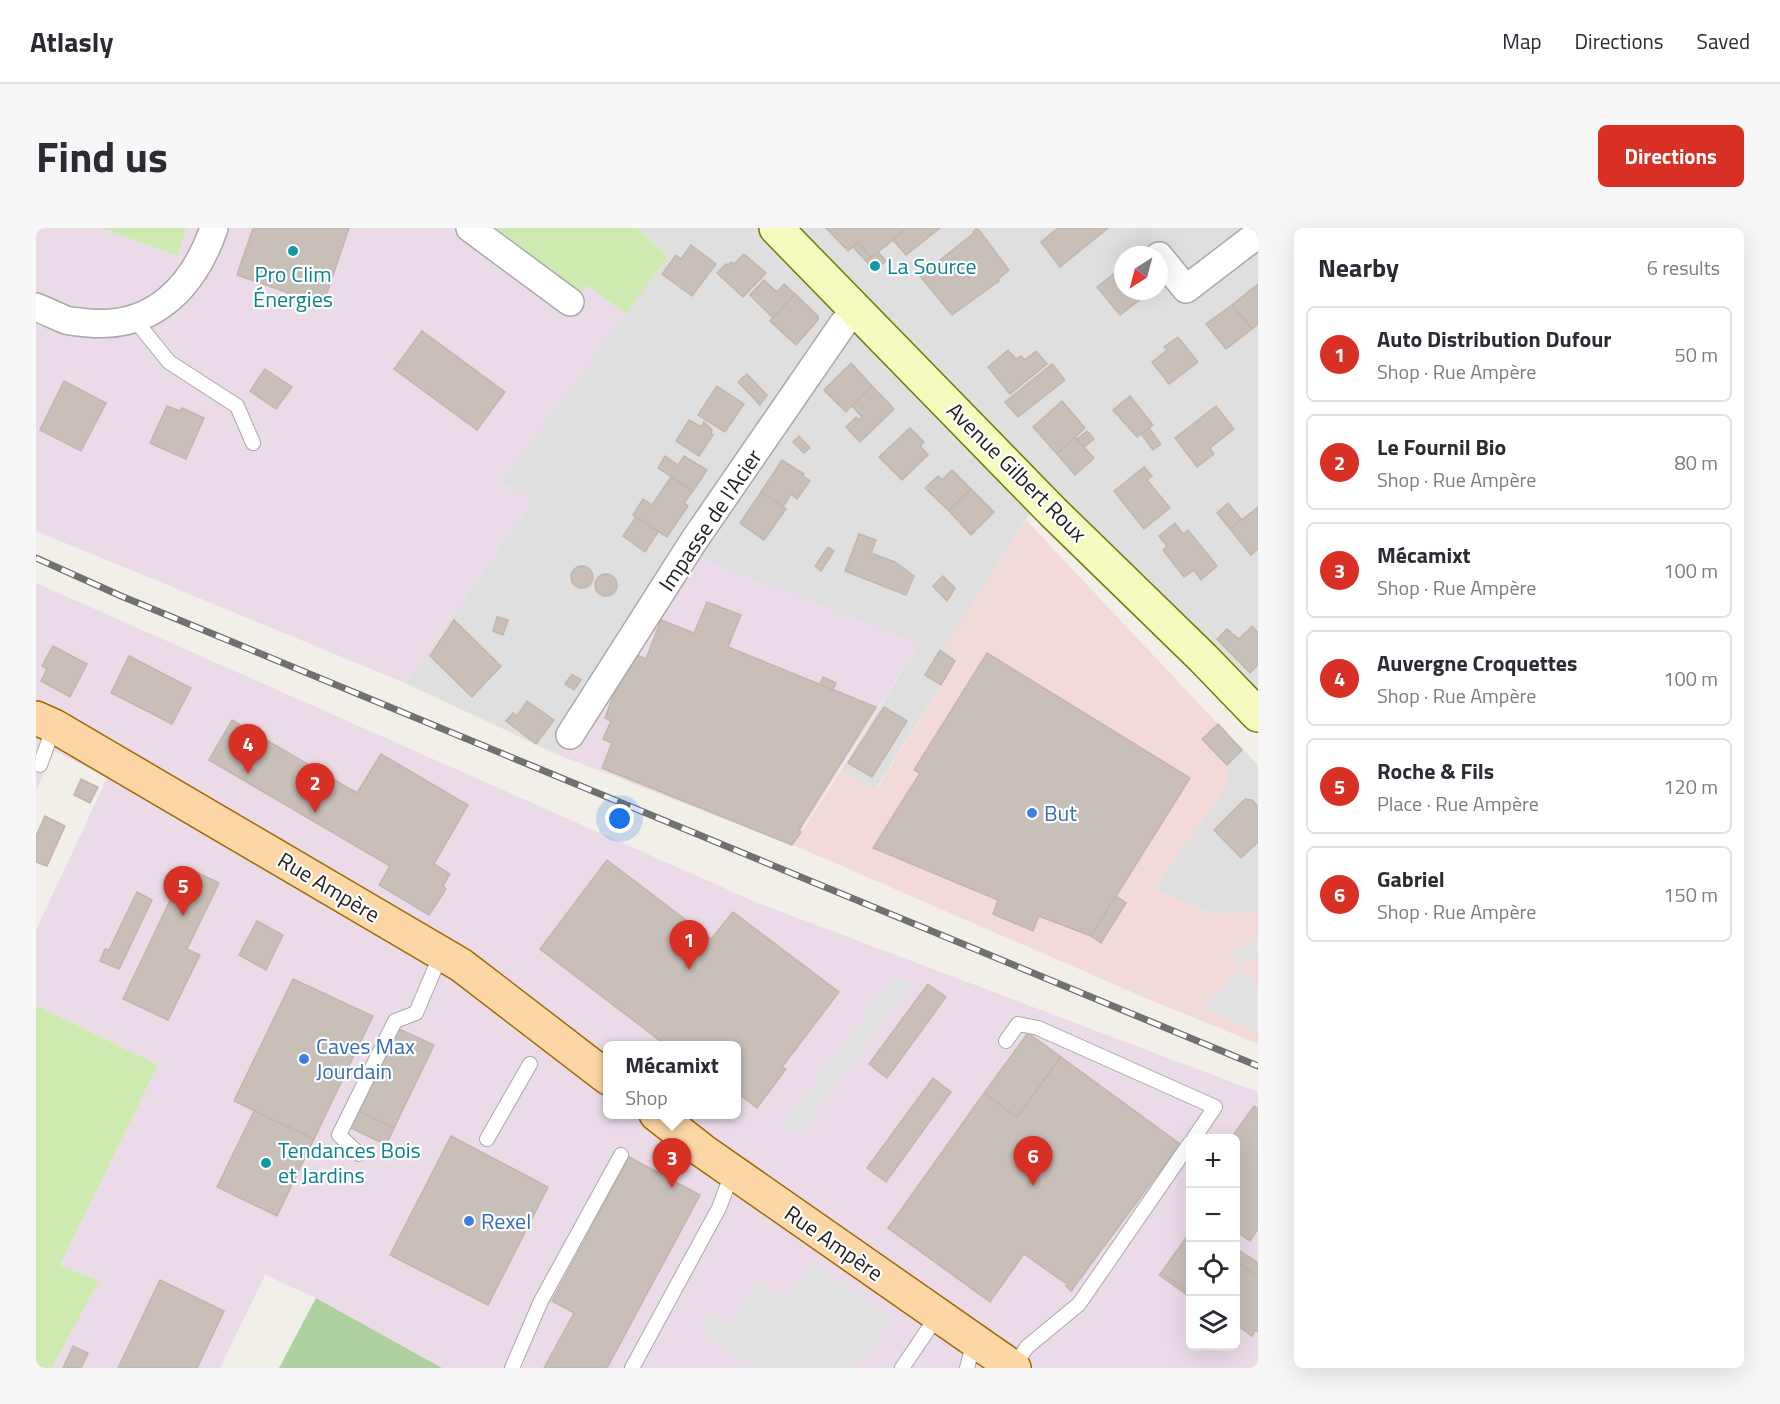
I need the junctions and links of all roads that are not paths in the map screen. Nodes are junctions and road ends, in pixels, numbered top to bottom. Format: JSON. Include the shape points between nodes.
{"nodes":[{"id":1,"x":214,"y":228,"type":"edge"},
{"id":2,"x":470,"y":228,"type":"edge"},
{"id":3,"x":776,"y":228,"type":"edge"},
{"id":4,"x":1258,"y":234,"type":"edge"},
{"id":5,"x":1168,"y":267,"type":"edge"},
{"id":6,"x":570,"y":302,"type":"dead end"},
{"id":7,"x":36,"y":307,"type":"edge"},
{"id":8,"x":856,"y":309,"type":"junction"},
{"id":9,"x":135,"y":320,"type":"junction"},
{"id":10,"x":253,"y":443,"type":"dead end"},
{"id":11,"x":1255,"y":705,"type":"edge"},
{"id":12,"x":45,"y":722,"type":"edge"},
{"id":13,"x":570,"y":735,"type":"dead end"},
{"id":14,"x":37,"y":767,"type":"edge"},
{"id":15,"x":441,"y":954,"type":"junction"},
{"id":16,"x":1006,"y":1041,"type":"dead end"},
{"id":17,"x":530,"y":1064,"type":"dead end"},
{"id":18,"x":603,"y":1074,"type":"edge"},
{"id":19,"x":663,"y":1119,"type":"edge"},
{"id":20,"x":1197,"y":1134,"type":"edge"},
{"id":21,"x":487,"y":1139,"type":"dead end"},
{"id":22,"x":1186,"y":1150,"type":"edge"},
{"id":23,"x":359,"y":1154,"type":"dead end"},
{"id":24,"x":621,"y":1155,"type":"dead end"},
{"id":25,"x":733,"y":1171,"type":"junction"},
{"id":26,"x":938,"y":1315,"type":"junction"},
{"id":27,"x":971,"y":1354,"type":"edge"},
{"id":28,"x":512,"y":1368,"type":"edge"},
{"id":29,"x":632,"y":1368,"type":"edge"},
{"id":30,"x":902,"y":1368,"type":"edge"},
{"id":31,"x":1013,"y":1368,"type":"edge"}],
"edges":[{"from":1,"to":9,"type":"street","via":[[197,267],[170,300]]},
{"from":2,"to":6,"type":"street"},
{"from":3,"to":8,"type":"main road","name":"Avenue Gilbert Roux"},
{"from":4,"to":5,"type":"street","via":[[1186,289]]},
{"from":7,"to":9,"type":"street","via":[[68,321],[104,324]]},
{"from":8,"to":11,"type":"main road","name":"Avenue Gilbert Roux","via":[[1053,512]]},
{"from":8,"to":13,"type":"street","name":"Impasse de l'Acier","via":[[690,547]]},
{"from":9,"to":10,"type":"lane","via":[[169,362],[237,406]]},
{"from":12,"to":14,"type":"lane"},
{"from":12,"to":15,"type":"main road","name":"Rue Ampère"},
{"from":15,"to":18,"type":"main road","name":"Rue Ampère"},
{"from":15,"to":23,"type":"lane","via":[[416,1012],[395,1021],[339,1136]]},
{"from":16,"to":20,"type":"lane","via":[[1018,1024],[1038,1028],[1215,1107]]},
{"from":17,"to":21,"type":"lane"},
{"from":19,"to":25,"type":"main road","name":"Rue Ampère"},
{"from":22,"to":31,"type":"lane","via":[[1079,1304],[1027,1347]]},
{"from":24,"to":28,"type":"lane","via":[[542,1301]]},
{"from":25,"to":26,"type":"main road","name":"Rue Ampère"},
{"from":25,"to":29,"type":"lane","via":[[719,1208]]},
{"from":26,"to":27,"type":"main road","name":"Rue Ampère"},
{"from":26,"to":30,"type":"lane"},
{"from":27,"to":31,"type":"main road","name":"Rue Ampère"}]}
